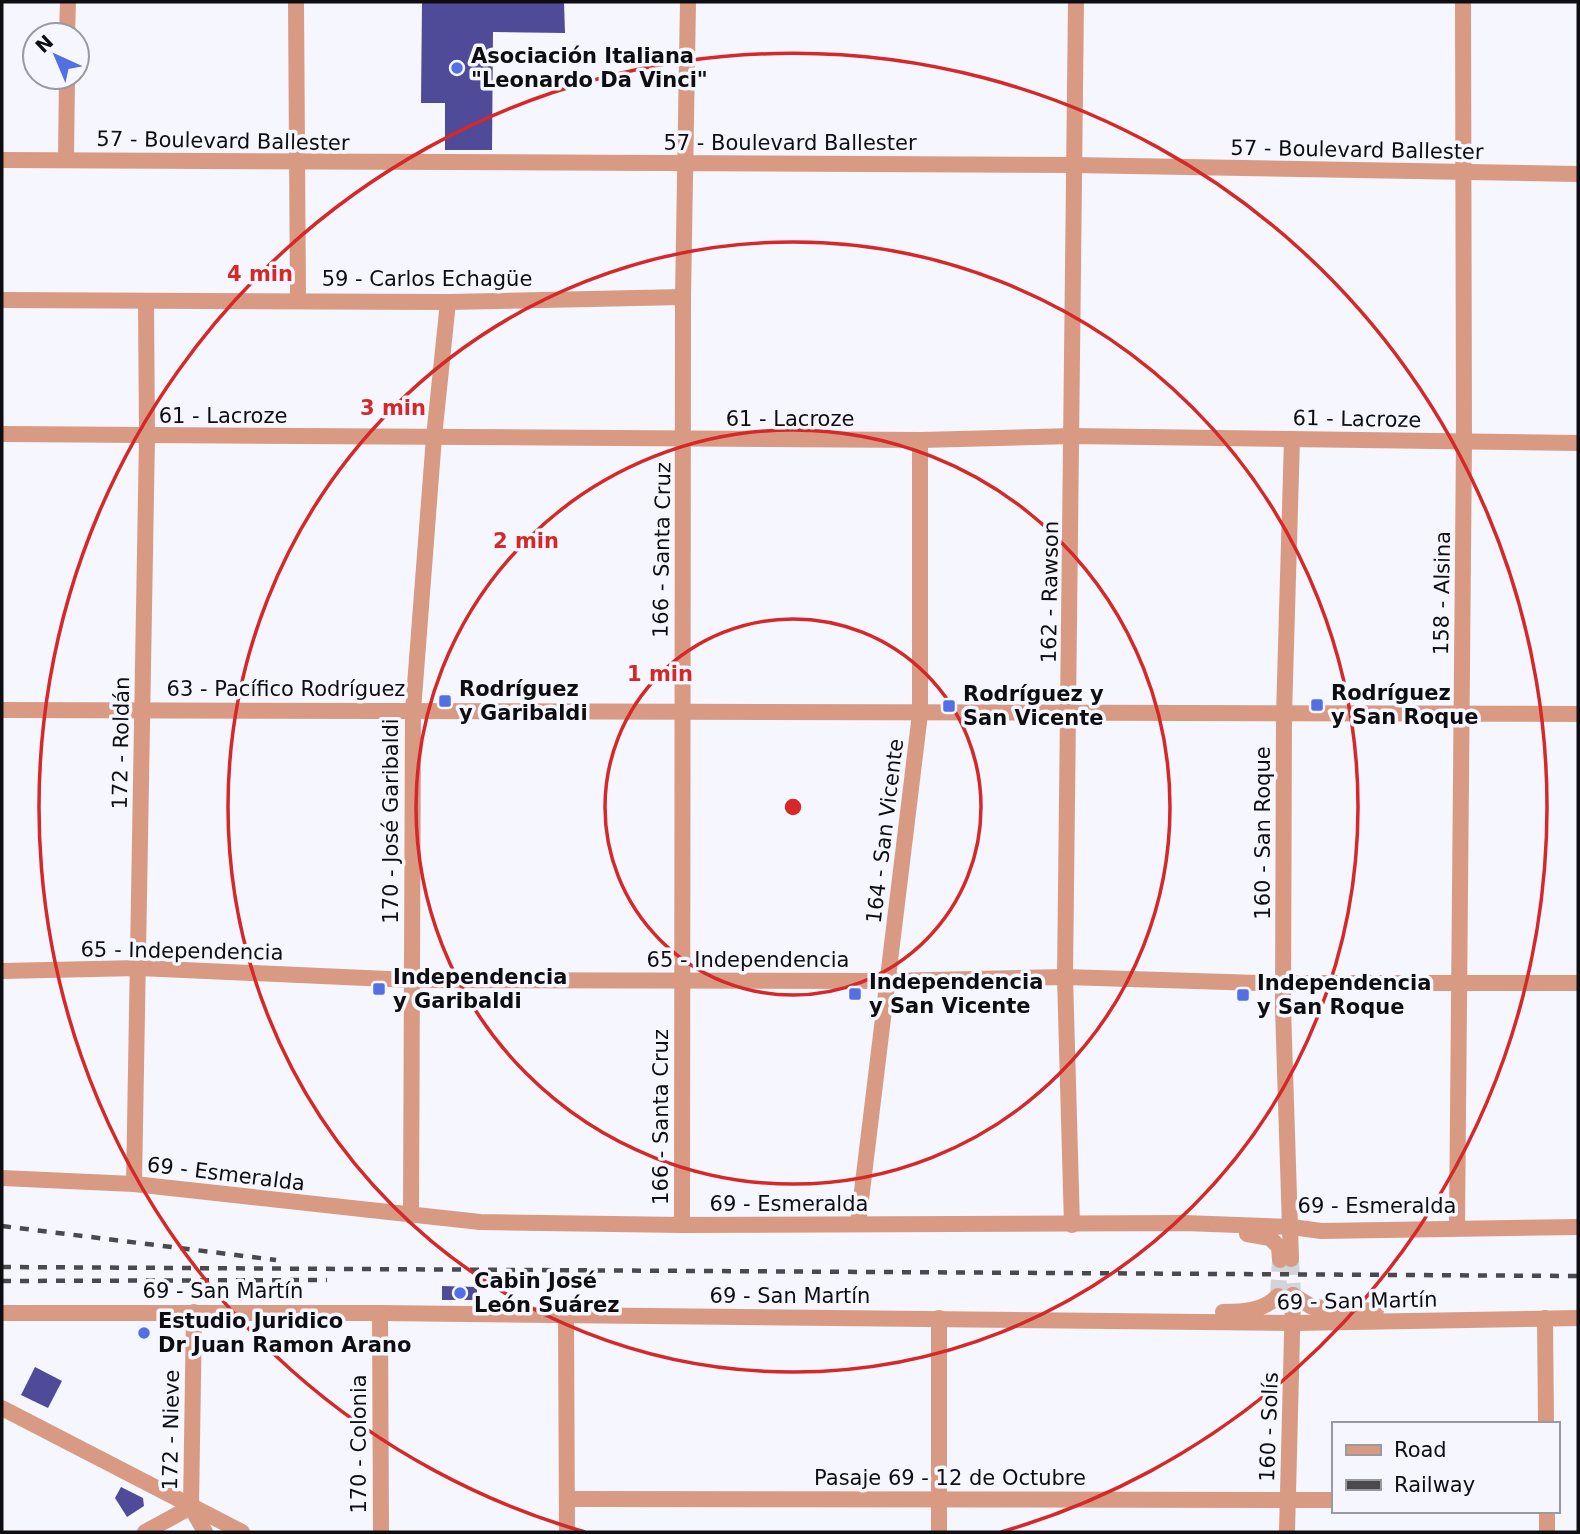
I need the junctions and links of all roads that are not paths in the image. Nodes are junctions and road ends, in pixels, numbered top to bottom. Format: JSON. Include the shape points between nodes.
{"nodes":[{"id":1,"x":68,"y":2,"type":"edge"},
{"id":2,"x":296,"y":2,"type":"edge"},
{"id":3,"x":688,"y":2,"type":"edge"},
{"id":4,"x":1076,"y":2,"type":"edge"},
{"id":5,"x":1463,"y":2,"type":"edge"},
{"id":6,"x":67,"y":21,"type":"edge"},
{"id":7,"x":67,"y":91,"type":"edge"},
{"id":8,"x":2,"y":160,"type":"edge"},
{"id":9,"x":66,"y":160,"type":"junction"},
{"id":10,"x":296,"y":163,"type":"junction"},
{"id":11,"x":687,"y":163,"type":"junction"},
{"id":12,"x":1073,"y":165,"type":"junction"},
{"id":13,"x":1461,"y":173,"type":"junction"},
{"id":14,"x":1578,"y":174,"type":"edge"},
{"id":15,"x":683,"y":297,"type":"junction"},
{"id":16,"x":298,"y":299,"type":"junction"},
{"id":17,"x":2,"y":300,"type":"edge"},
{"id":18,"x":146,"y":302,"type":"junction"},
{"id":19,"x":448,"y":302,"type":"junction"},
{"id":20,"x":2,"y":434,"type":"edge"},
{"id":21,"x":1073,"y":436,"type":"junction"},
{"id":22,"x":147,"y":437,"type":"junction"},
{"id":23,"x":434,"y":437,"type":"junction"},
{"id":24,"x":685,"y":439,"type":"junction"},
{"id":25,"x":1292,"y":439,"type":"junction"},
{"id":26,"x":920,"y":440,"type":"junction"},
{"id":27,"x":1464,"y":442,"type":"junction"},
{"id":28,"x":1578,"y":443,"type":"edge"},
{"id":29,"x":142,"y":709,"type":"junction"},
{"id":30,"x":2,"y":710,"type":"edge"},
{"id":31,"x":681,"y":710,"type":"junction"},
{"id":32,"x":413,"y":711,"type":"junction"},
{"id":33,"x":1462,"y":712,"type":"junction"},
{"id":34,"x":1069,"y":713,"type":"junction"},
{"id":35,"x":1578,"y":713,"type":"edge"},
{"id":36,"x":920,"y":714,"type":"junction"},
{"id":37,"x":1284,"y":715,"type":"junction"},
{"id":38,"x":139,"y":968,"type":"junction"},
{"id":39,"x":2,"y":971,"type":"edge"},
{"id":40,"x":1065,"y":977,"type":"junction"},
{"id":41,"x":411,"y":980,"type":"junction"},
{"id":42,"x":682,"y":981,"type":"junction"},
{"id":43,"x":887,"y":981,"type":"junction"},
{"id":44,"x":1458,"y":982,"type":"junction"},
{"id":45,"x":1283,"y":983,"type":"junction"},
{"id":46,"x":1578,"y":984,"type":"edge"},
{"id":47,"x":2,"y":1178,"type":"edge"},
{"id":48,"x":134,"y":1184,"type":"junction"},
{"id":49,"x":411,"y":1216,"type":"junction"},
{"id":50,"x":1184,"y":1223,"type":"junction"},
{"id":51,"x":858,"y":1224,"type":"junction"},
{"id":52,"x":1072,"y":1224,"type":"junction"},
{"id":53,"x":682,"y":1225,"type":"junction"},
{"id":54,"x":1292,"y":1227,"type":"junction"},
{"id":55,"x":1457,"y":1227,"type":"junction"},
{"id":56,"x":1578,"y":1227,"type":"edge"},
{"id":57,"x":1285,"y":1295,"type":"junction"},
{"id":58,"x":194,"y":1312,"type":"junction"},
{"id":59,"x":2,"y":1313,"type":"edge"},
{"id":60,"x":380,"y":1313,"type":"junction"},
{"id":61,"x":566,"y":1315,"type":"junction"},
{"id":62,"x":939,"y":1318,"type":"junction"},
{"id":63,"x":1545,"y":1318,"type":"junction"},
{"id":64,"x":1578,"y":1318,"type":"edge"},
{"id":65,"x":1404,"y":1321,"type":"junction"},
{"id":66,"x":1174,"y":1322,"type":"junction"},
{"id":67,"x":1294,"y":1323,"type":"junction"},
{"id":68,"x":2,"y":1408,"type":"edge"},
{"id":69,"x":1546,"y":1422,"type":"edge"},
{"id":70,"x":940,"y":1498,"type":"junction"},
{"id":71,"x":567,"y":1499,"type":"junction"},
{"id":72,"x":1287,"y":1500,"type":"junction"},
{"id":73,"x":1332,"y":1500,"type":"edge"},
{"id":74,"x":191,"y":1507,"type":"junction"},
{"id":75,"x":1548,"y":1513,"type":"edge"},
{"id":76,"x":145,"y":1532,"type":"edge"},
{"id":77,"x":205,"y":1532,"type":"edge"},
{"id":78,"x":242,"y":1532,"type":"edge"},
{"id":79,"x":380,"y":1532,"type":"edge"},
{"id":80,"x":567,"y":1532,"type":"edge"},
{"id":81,"x":939,"y":1532,"type":"edge"},
{"id":82,"x":1287,"y":1532,"type":"edge"},
{"id":83,"x":1548,"y":1532,"type":"edge"}],
"edges":[{"from":1,"to":6,"type":"street"},
{"from":2,"to":10,"type":"street"},
{"from":3,"to":11,"type":"street","name":"166 - Santa Cruz"},
{"from":4,"to":12,"type":"street","name":"162 - Rawson"},
{"from":5,"to":13,"type":"street","name":"158 - Alsina"},
{"from":7,"to":9,"type":"street"},
{"from":8,"to":9,"type":"street","name":"57 - Boulevard Ballester"},
{"from":9,"to":10,"type":"street","name":"57 - Boulevard Ballester"},
{"from":10,"to":11,"type":"street","name":"57 - Boulevard Ballester"},
{"from":10,"to":16,"type":"street"},
{"from":11,"to":12,"type":"street","name":"57 - Boulevard Ballester"},
{"from":11,"to":15,"type":"street","name":"166 - Santa Cruz"},
{"from":12,"to":13,"type":"street","name":"57 - Boulevard Ballester"},
{"from":12,"to":21,"type":"street","name":"162 - Rawson"},
{"from":13,"to":14,"type":"street","name":"57 - Boulevard Ballester"},
{"from":13,"to":27,"type":"street","name":"158 - Alsina"},
{"from":15,"to":19,"type":"street","name":"59 - Carlos Echagüe"},
{"from":15,"to":24,"type":"street","name":"166 - Santa Cruz"},
{"from":16,"to":18,"type":"street","name":"59 - Carlos Echagüe"},
{"from":16,"to":19,"type":"street","name":"59 - Carlos Echagüe"},
{"from":17,"to":18,"type":"street","name":"59 - Carlos Echagüe"},
{"from":18,"to":22,"type":"street","name":"172 - Roldán"},
{"from":19,"to":23,"type":"street","name":"170 - José Garibaldi"},
{"from":20,"to":22,"type":"street","name":"61 - Lacroze"},
{"from":21,"to":25,"type":"street","name":"61 - Lacroze"},
{"from":21,"to":26,"type":"street","name":"61 - Lacroze"},
{"from":21,"to":34,"type":"street","name":"162 - Rawson"},
{"from":22,"to":23,"type":"street","name":"61 - Lacroze"},
{"from":22,"to":29,"type":"street","name":"172 - Roldán"},
{"from":23,"to":24,"type":"street","name":"61 - Lacroze"},
{"from":23,"to":32,"type":"street","name":"170 - José Garibaldi"},
{"from":24,"to":26,"type":"street","name":"61 - Lacroze"},
{"from":24,"to":31,"type":"street","name":"166 - Santa Cruz"},
{"from":25,"to":27,"type":"street","name":"61 - Lacroze"},
{"from":25,"to":37,"type":"street","name":"160 - San Roque"},
{"from":26,"to":36,"type":"street","name":"164 - San Vicente"},
{"from":27,"to":28,"type":"street","name":"61 - Lacroze"},
{"from":27,"to":33,"type":"street","name":"158 - Alsina"},
{"from":29,"to":30,"type":"street","name":"63 - Pacífico Rodríguez"},
{"from":29,"to":32,"type":"street","name":"63 - Pacífico Rodríguez"},
{"from":29,"to":38,"type":"street","name":"172 - Roldán"},
{"from":31,"to":32,"type":"street","name":"63 - Pacífico Rodríguez"},
{"from":31,"to":36,"type":"street","name":"63 - Pacífico Rodríguez"},
{"from":31,"to":42,"type":"street","name":"166 - Santa Cruz"},
{"from":32,"to":41,"type":"street","name":"170 - José Garibaldi"},
{"from":33,"to":35,"type":"street","name":"63 - Pacífico Rodríguez"},
{"from":33,"to":37,"type":"street","name":"63 - Pacífico Rodríguez"},
{"from":33,"to":44,"type":"street","name":"158 - Alsina"},
{"from":34,"to":36,"type":"street","name":"63 - Pacífico Rodríguez"},
{"from":34,"to":37,"type":"street","name":"63 - Pacífico Rodríguez"},
{"from":34,"to":40,"type":"street","name":"162 - Rawson"},
{"from":36,"to":43,"type":"street","name":"164 - San Vicente"},
{"from":37,"to":45,"type":"street","name":"160 - San Roque"},
{"from":38,"to":39,"type":"street","name":"65 - Independencia"},
{"from":38,"to":41,"type":"street","name":"65 - Independencia"},
{"from":38,"to":48,"type":"street","name":"172 - Roldán"},
{"from":40,"to":43,"type":"street","name":"65 - Independencia"},
{"from":40,"to":45,"type":"street","name":"65 - Independencia"},
{"from":40,"to":52,"type":"street","name":"162 - Rawson"},
{"from":41,"to":42,"type":"street","name":"65 - Independencia"},
{"from":41,"to":49,"type":"street","name":"170 - José Garibaldi"},
{"from":42,"to":43,"type":"street","name":"65 - Independencia"},
{"from":42,"to":53,"type":"street","name":"166 - Santa Cruz"},
{"from":43,"to":51,"type":"street","name":"164 - San Vicente"},
{"from":44,"to":45,"type":"street","name":"65 - Independencia"},
{"from":44,"to":46,"type":"street","name":"65 - Independencia"},
{"from":44,"to":55,"type":"street","name":"158 - Alsina"},
{"from":45,"to":54,"type":"street","name":"160 - San Roque"},
{"from":47,"to":48,"type":"street","name":"69 - Esmeralda"},
{"from":48,"to":49,"type":"street","name":"69 - Esmeralda"},
{"from":49,"to":53,"type":"street","name":"69 - Esmeralda","via":[[480,1222]]},
{"from":50,"to":52,"type":"street","name":"69 - Esmeralda"},
{"from":50,"to":54,"type":"street","name":"69 - Esmeralda"},
{"from":50,"to":54,"type":"street","name":"160 - San Roque","via":[[1203,1234],[1270,1238],[1285,1260]]},
{"from":51,"to":52,"type":"street","name":"69 - Esmeralda"},
{"from":51,"to":53,"type":"street","name":"69 - Esmeralda"},
{"from":54,"to":55,"type":"street","name":"69 - Esmeralda","via":[[1321,1231]]},
{"from":55,"to":56,"type":"street","name":"69 - Esmeralda"},
{"from":57,"to":65,"type":"street","via":[[1311,1307],[1386,1311]]},
{"from":57,"to":66,"type":"street","via":[[1244,1312],[1200,1313]]},
{"from":57,"to":67,"type":"street","name":"160 - Solís"},
{"from":58,"to":59,"type":"street","name":"69 - San Martín"},
{"from":58,"to":60,"type":"street","name":"69 - San Martín"},
{"from":58,"to":74,"type":"street","name":"172 - Nieve"},
{"from":60,"to":61,"type":"street","name":"69 - San Martín"},
{"from":60,"to":79,"type":"street","name":"170 - Colonia"},
{"from":61,"to":62,"type":"street","name":"69 - San Martín"},
{"from":61,"to":71,"type":"street"},
{"from":62,"to":66,"type":"street","name":"69 - San Martín"},
{"from":62,"to":70,"type":"street"},
{"from":63,"to":64,"type":"street","name":"69 - San Martín"},
{"from":63,"to":65,"type":"street","name":"69 - San Martín"},
{"from":63,"to":69,"type":"street"},
{"from":65,"to":67,"type":"street","name":"69 - San Martín"},
{"from":66,"to":67,"type":"street","name":"69 - San Martín"},
{"from":67,"to":72,"type":"street","name":"160 - Solís"},
{"from":68,"to":74,"type":"street"},
{"from":70,"to":71,"type":"street","name":"Pasaje 69 - 12 de Octubre"},
{"from":70,"to":72,"type":"street","name":"Pasaje 69 - 12 de Octubre"},
{"from":70,"to":81,"type":"street"},
{"from":71,"to":80,"type":"street"},
{"from":72,"to":73,"type":"street","name":"Pasaje 69 - 12 de Octubre"},
{"from":72,"to":82,"type":"street","name":"160 - Solís"},
{"from":74,"to":76,"type":"street"},
{"from":74,"to":77,"type":"street"},
{"from":74,"to":78,"type":"street"},
{"from":75,"to":83,"type":"street"}]}
